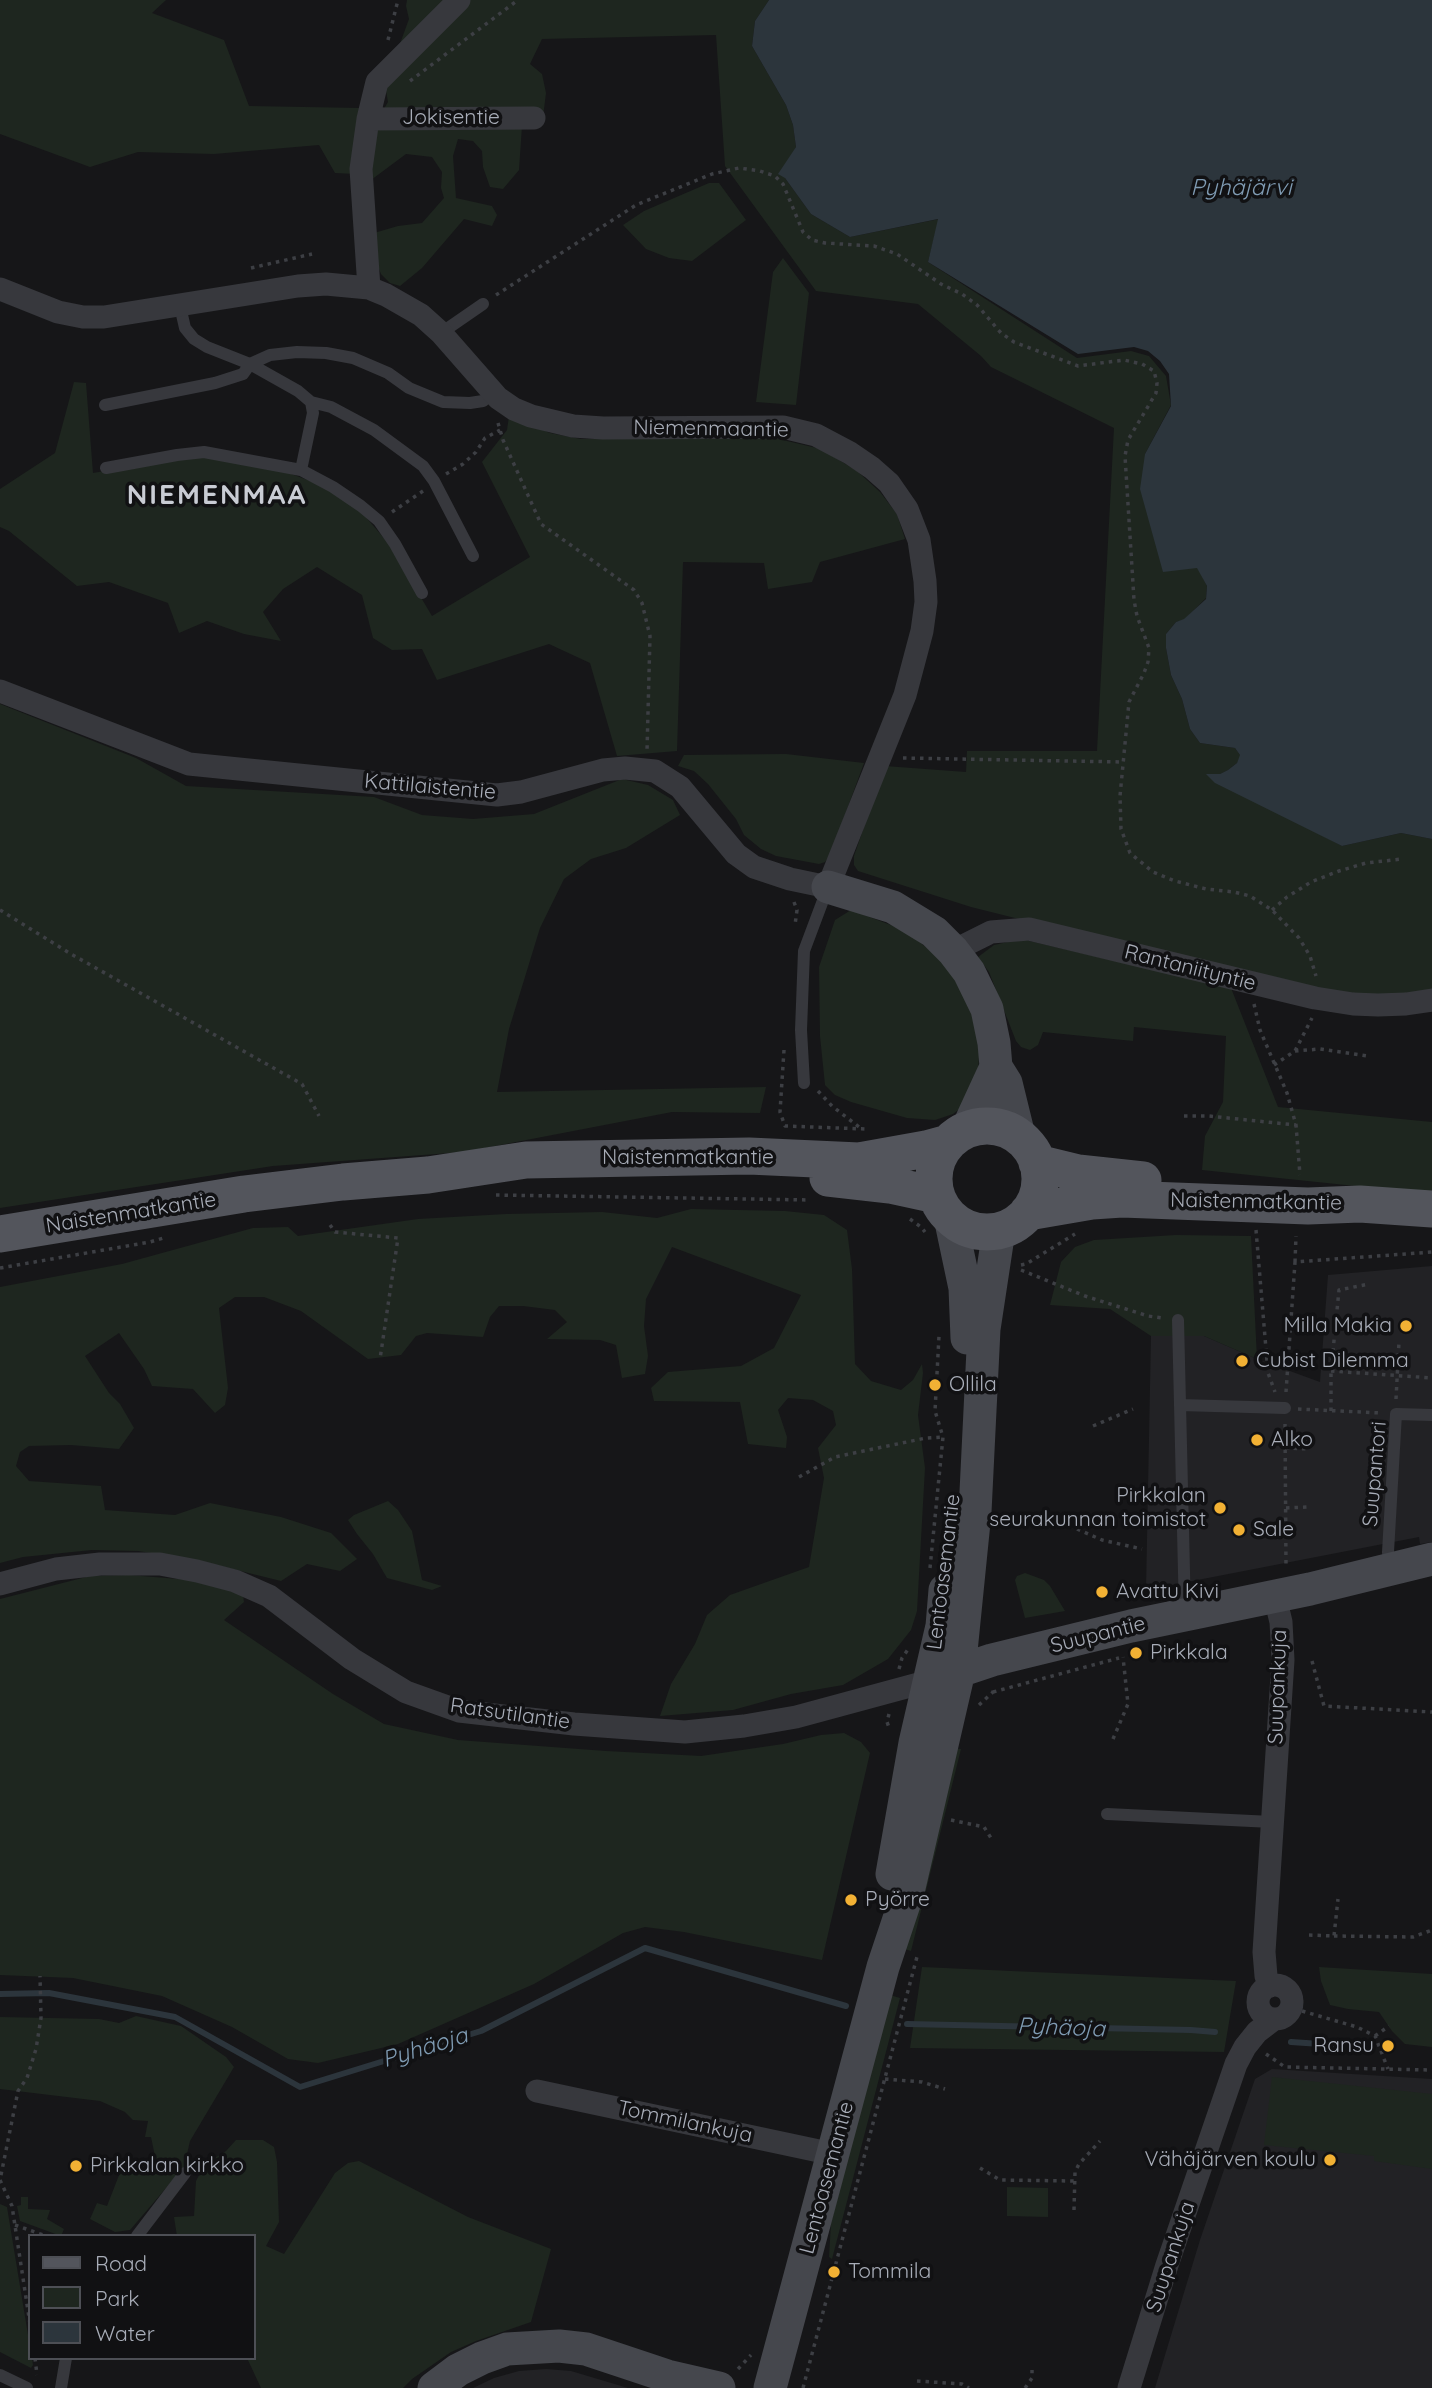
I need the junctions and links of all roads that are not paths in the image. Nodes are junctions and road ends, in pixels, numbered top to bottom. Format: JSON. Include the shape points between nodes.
{"nodes":[{"id":1,"x":459,"y":0,"type":"edge"},
{"id":2,"x":370,"y":112,"type":"junction"},
{"id":3,"x":534,"y":118,"type":"dead end"},
{"id":4,"x":369,"y":288,"type":"junction"},
{"id":5,"x":0,"y":289,"type":"edge"},
{"id":6,"x":483,"y":304,"type":"road end"},
{"id":7,"x":180,"y":306,"type":"junction"},
{"id":8,"x":440,"y":333,"type":"junction"},
{"id":9,"x":250,"y":364,"type":"junction"},
{"id":10,"x":311,"y":402,"type":"junction"},
{"id":11,"x":490,"y":402,"type":"junction"},
{"id":12,"x":105,"y":405,"type":"dead end"},
{"id":13,"x":106,"y":468,"type":"dead end"},
{"id":14,"x":301,"y":470,"type":"junction"},
{"id":15,"x":473,"y":556,"type":"dead end"},
{"id":16,"x":422,"y":593,"type":"dead end"},
{"id":17,"x":0,"y":691,"type":"edge"},
{"id":18,"x":828,"y":887,"type":"junction"},
{"id":19,"x":953,"y":951,"type":"junction"},
{"id":20,"x":1432,"y":1000,"type":"edge"},
{"id":21,"x":996,"y":1067,"type":"junction"},
{"id":22,"x":804,"y":1083,"type":"road end"},
{"id":23,"x":957,"y":1136,"type":"junction"},
{"id":24,"x":1028,"y":1149,"type":"junction"},
{"id":25,"x":428,"y":1175,"type":"junction"},
{"id":26,"x":1360,"y":1204,"type":"junction"},
{"id":27,"x":1432,"y":1209,"type":"edge"},
{"id":28,"x":938,"y":1215,"type":"junction"},
{"id":29,"x":1013,"y":1221,"type":"junction"},
{"id":30,"x":0,"y":1234,"type":"edge"},
{"id":31,"x":1178,"y":1320,"type":"road end"},
{"id":32,"x":1180,"y":1405,"type":"junction"},
{"id":33,"x":1285,"y":1408,"type":"road end"},
{"id":34,"x":1432,"y":1415,"type":"edge"},
{"id":35,"x":1432,"y":1559,"type":"edge"},
{"id":36,"x":1390,"y":1569,"type":"junction"},
{"id":37,"x":0,"y":1584,"type":"edge"},
{"id":38,"x":1281,"y":1585,"type":"junction"},
{"id":39,"x":1185,"y":1614,"type":"junction"},
{"id":40,"x":944,"y":1676,"type":"junction"},
{"id":41,"x":1107,"y":1815,"type":"dead end"},
{"id":42,"x":1272,"y":1822,"type":"junction"},
{"id":43,"x":537,"y":2091,"type":"dead end"},
{"id":44,"x":833,"y":2154,"type":"junction"},
{"id":45,"x":185,"y":2173,"type":"dead end"},
{"id":46,"x":139,"y":2234,"type":"edge"},
{"id":47,"x":66,"y":2360,"type":"edge"},
{"id":48,"x":0,"y":2375,"type":"edge"},
{"id":49,"x":27,"y":2388,"type":"edge"},
{"id":50,"x":61,"y":2388,"type":"edge"},
{"id":51,"x":434,"y":2388,"type":"edge"},
{"id":52,"x":719,"y":2388,"type":"edge"},
{"id":53,"x":770,"y":2388,"type":"edge"},
{"id":54,"x":1129,"y":2388,"type":"edge"}],
"edges":[{"from":1,"to":2,"type":"street","via":[[377,82]]},
{"from":2,"to":3,"type":"street","name":"Jokisentie"},
{"from":2,"to":4,"type":"street","via":[[361,169]]},
{"from":4,"to":7,"type":"street","name":"Niemenmaantie","via":[[298,286]]},
{"from":4,"to":8,"type":"street","name":"Niemenmaantie","via":[[421,315]]},
{"from":5,"to":7,"type":"street","name":"Niemenmaantie","via":[[83,317]]},
{"from":6,"to":8,"type":"lane"},
{"from":7,"to":9,"type":"lane","via":[[185,328],[194,339]]},
{"from":8,"to":11,"type":"street","name":"Niemenmaantie"},
{"from":9,"to":10,"type":"lane"},
{"from":9,"to":11,"type":"lane","via":[[270,355],[326,353],[353,358],[443,402]]},
{"from":9,"to":12,"type":"lane","via":[[243,374],[215,383]]},
{"from":10,"to":14,"type":"lane","via":[[313,413]]},
{"from":10,"to":15,"type":"lane","via":[[331,407],[374,430],[423,466]]},
{"from":11,"to":18,"type":"street","name":"Niemenmaantie","via":[[573,426],[801,430],[850,453],[889,483],[918,532],[926,602],[922,631],[905,695]]},
{"from":13,"to":14,"type":"lane","via":[[204,452]]},
{"from":14,"to":16,"type":"lane","via":[[333,487],[379,522]]},
{"from":17,"to":18,"type":"street","name":"Kattilaistentie","via":[[190,764],[497,795],[603,770],[655,771],[680,787],[736,854],[754,867]]},
{"from":18,"to":19,"type":"main road","via":[[893,907],[934,932]]},
{"from":18,"to":22,"type":"lane","via":[[804,951]]},
{"from":19,"to":20,"type":"street","name":"Rantaniityntie","via":[[991,932],[1029,929],[1315,998],[1353,1004]]},
{"from":19,"to":21,"type":"main road","via":[[987,1009]]},
{"from":21,"to":23,"type":"main road"},
{"from":21,"to":24,"type":"main road"},
{"from":23,"to":24,"type":"main road","via":[[992,1126]]},
{"from":23,"to":25,"type":"main road","name":"Naistenmatkantie","via":[[926,1149],[859,1161],[748,1156],[526,1160]]},
{"from":23,"to":28,"type":"main road","via":[[942,1151],[935,1169]]},
{"from":24,"to":26,"type":"main road","name":"Naistenmatkantie","via":[[1097,1175],[1307,1194]]},
{"from":24,"to":29,"type":"main road","via":[[1039,1189]]},
{"from":25,"to":28,"type":"main road","name":"Naistenmatkantie","via":[[820,1178],[890,1185]]},
{"from":25,"to":30,"type":"main road","name":"Naistenmatkantie","via":[[244,1194]]},
{"from":26,"to":27,"type":"main road","name":"Naistenmatkantie"},
{"from":26,"to":29,"type":"main road","name":"Naistenmatkantie","via":[[1122,1199],[1092,1201]]},
{"from":28,"to":29,"type":"main road","via":[[990,1232]]},
{"from":28,"to":40,"type":"main road","name":"Lentoasemantie","via":[[961,1263],[968,1330],[942,1626]]},
{"from":29,"to":40,"type":"main road","name":"Lentoasemantie","via":[[984,1329],[975,1512]]},
{"from":31,"to":32,"type":"lane"},
{"from":32,"to":33,"type":"lane"},
{"from":32,"to":39,"type":"lane"},
{"from":34,"to":36,"type":"lane","name":"Suupantori","via":[[1396,1414]]},
{"from":35,"to":36,"type":"main road","name":"Suupantie"},
{"from":36,"to":38,"type":"main road","name":"Suupantie"},
{"from":37,"to":40,"type":"street","name":"Ratsutilantie","via":[[56,1569],[100,1564],[160,1564],[197,1571],[269,1596],[352,1660],[407,1692],[458,1711],[548,1721],[709,1730],[796,1717]]},
{"from":38,"to":39,"type":"main road","name":"Suupantie"},
{"from":38,"to":42,"type":"street","name":"Suupankuja","via":[[1283,1660]]},
{"from":39,"to":40,"type":"main road","name":"Suupantie","via":[[992,1660]]},
{"from":40,"to":44,"type":"main road","name":"Lentoasemantie","via":[[908,1892]]},
{"from":41,"to":42,"type":"lane"},
{"from":42,"to":54,"type":"street","name":"Suupankuja","via":[[1265,1976],[1270,1986],[1286,1989],[1292,2003],[1288,2013],[1257,2032],[1236,2064]]},
{"from":43,"to":44,"type":"street","name":"Tommilankuja"},
{"from":44,"to":53,"type":"main road","name":"Lentoasemantie"},
{"from":45,"to":46,"type":"lane"},
{"from":47,"to":50,"type":"lane"},
{"from":48,"to":49,"type":"lane"},
{"from":51,"to":52,"type":"main road","via":[[458,2370],[495,2353],[532,2346],[586,2349]]}]}
